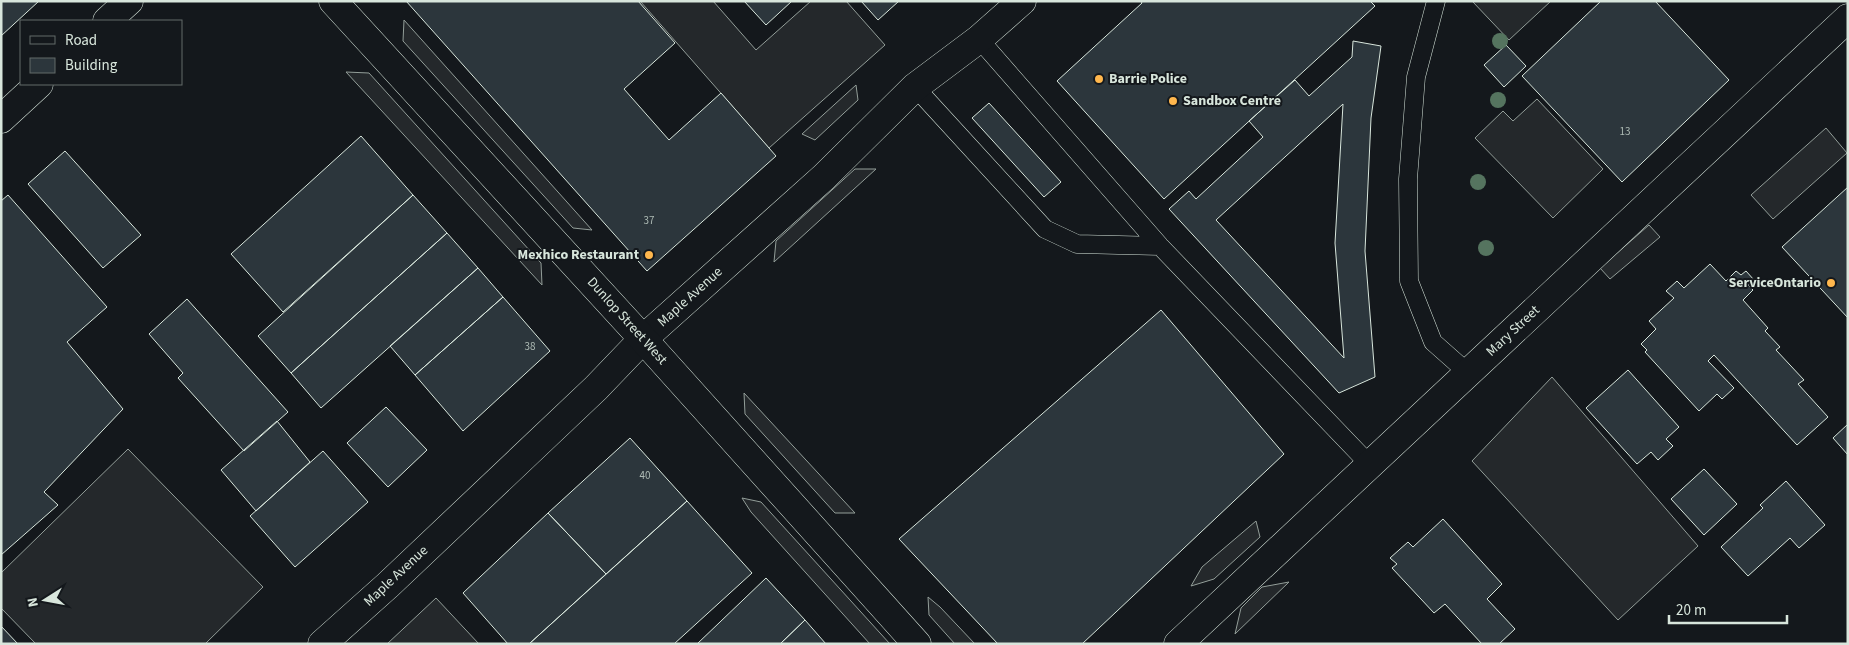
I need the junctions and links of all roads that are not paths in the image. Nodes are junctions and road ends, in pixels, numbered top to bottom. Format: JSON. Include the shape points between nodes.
{"nodes":[{"id":1,"x":129,"y":1,"type":"edge"},
{"id":2,"x":333,"y":1,"type":"edge"},
{"id":3,"x":1022,"y":1,"type":"edge"},
{"id":4,"x":1436,"y":1,"type":"edge"},
{"id":5,"x":1848,"y":18,"type":"edge"},
{"id":6,"x":108,"y":20,"type":"edge"},
{"id":7,"x":979,"y":39,"type":"junction"},
{"id":8,"x":39,"y":85,"type":"edge"},
{"id":9,"x":915,"y":87,"type":"junction"},
{"id":10,"x":1,"y":119,"type":"edge"},
{"id":11,"x":1160,"y":246,"type":"junction"},
{"id":12,"x":643,"y":339,"type":"junction"},
{"id":13,"x":1468,"y":373,"type":"junction"},
{"id":14,"x":1369,"y":464,"type":"junction"},
{"id":15,"x":322,"y":644,"type":"edge"},
{"id":16,"x":917,"y":644,"type":"edge"},
{"id":17,"x":1178,"y":644,"type":"edge"}],
"edges":[{"from":1,"to":6,"type":"street"},
{"from":2,"to":12,"type":"street","name":"Dunlop Street West"},
{"from":3,"to":7,"type":"street","name":"Maple Avenue"},
{"from":4,"to":13,"type":"lane","via":[[1416,77],[1408,180],[1409,281],[1433,342]]},
{"from":5,"to":13,"type":"street","name":"Mary Street"},
{"from":7,"to":9,"type":"street","name":"Maple Avenue"},
{"from":7,"to":11,"type":"lane"},
{"from":8,"to":10,"type":"street"},
{"from":9,"to":11,"type":"lane","via":[[1044,229],[1077,244]]},
{"from":9,"to":12,"type":"street","name":"Maple Avenue","via":[[824,177]]},
{"from":11,"to":14,"type":"lane"},
{"from":12,"to":15,"type":"street","name":"Maple Avenue","via":[[596,388]]},
{"from":12,"to":16,"type":"street","name":"Dunlop Street West"},
{"from":13,"to":14,"type":"street","name":"Mary Street"},
{"from":14,"to":17,"type":"street","name":"Mary Street"}]}
